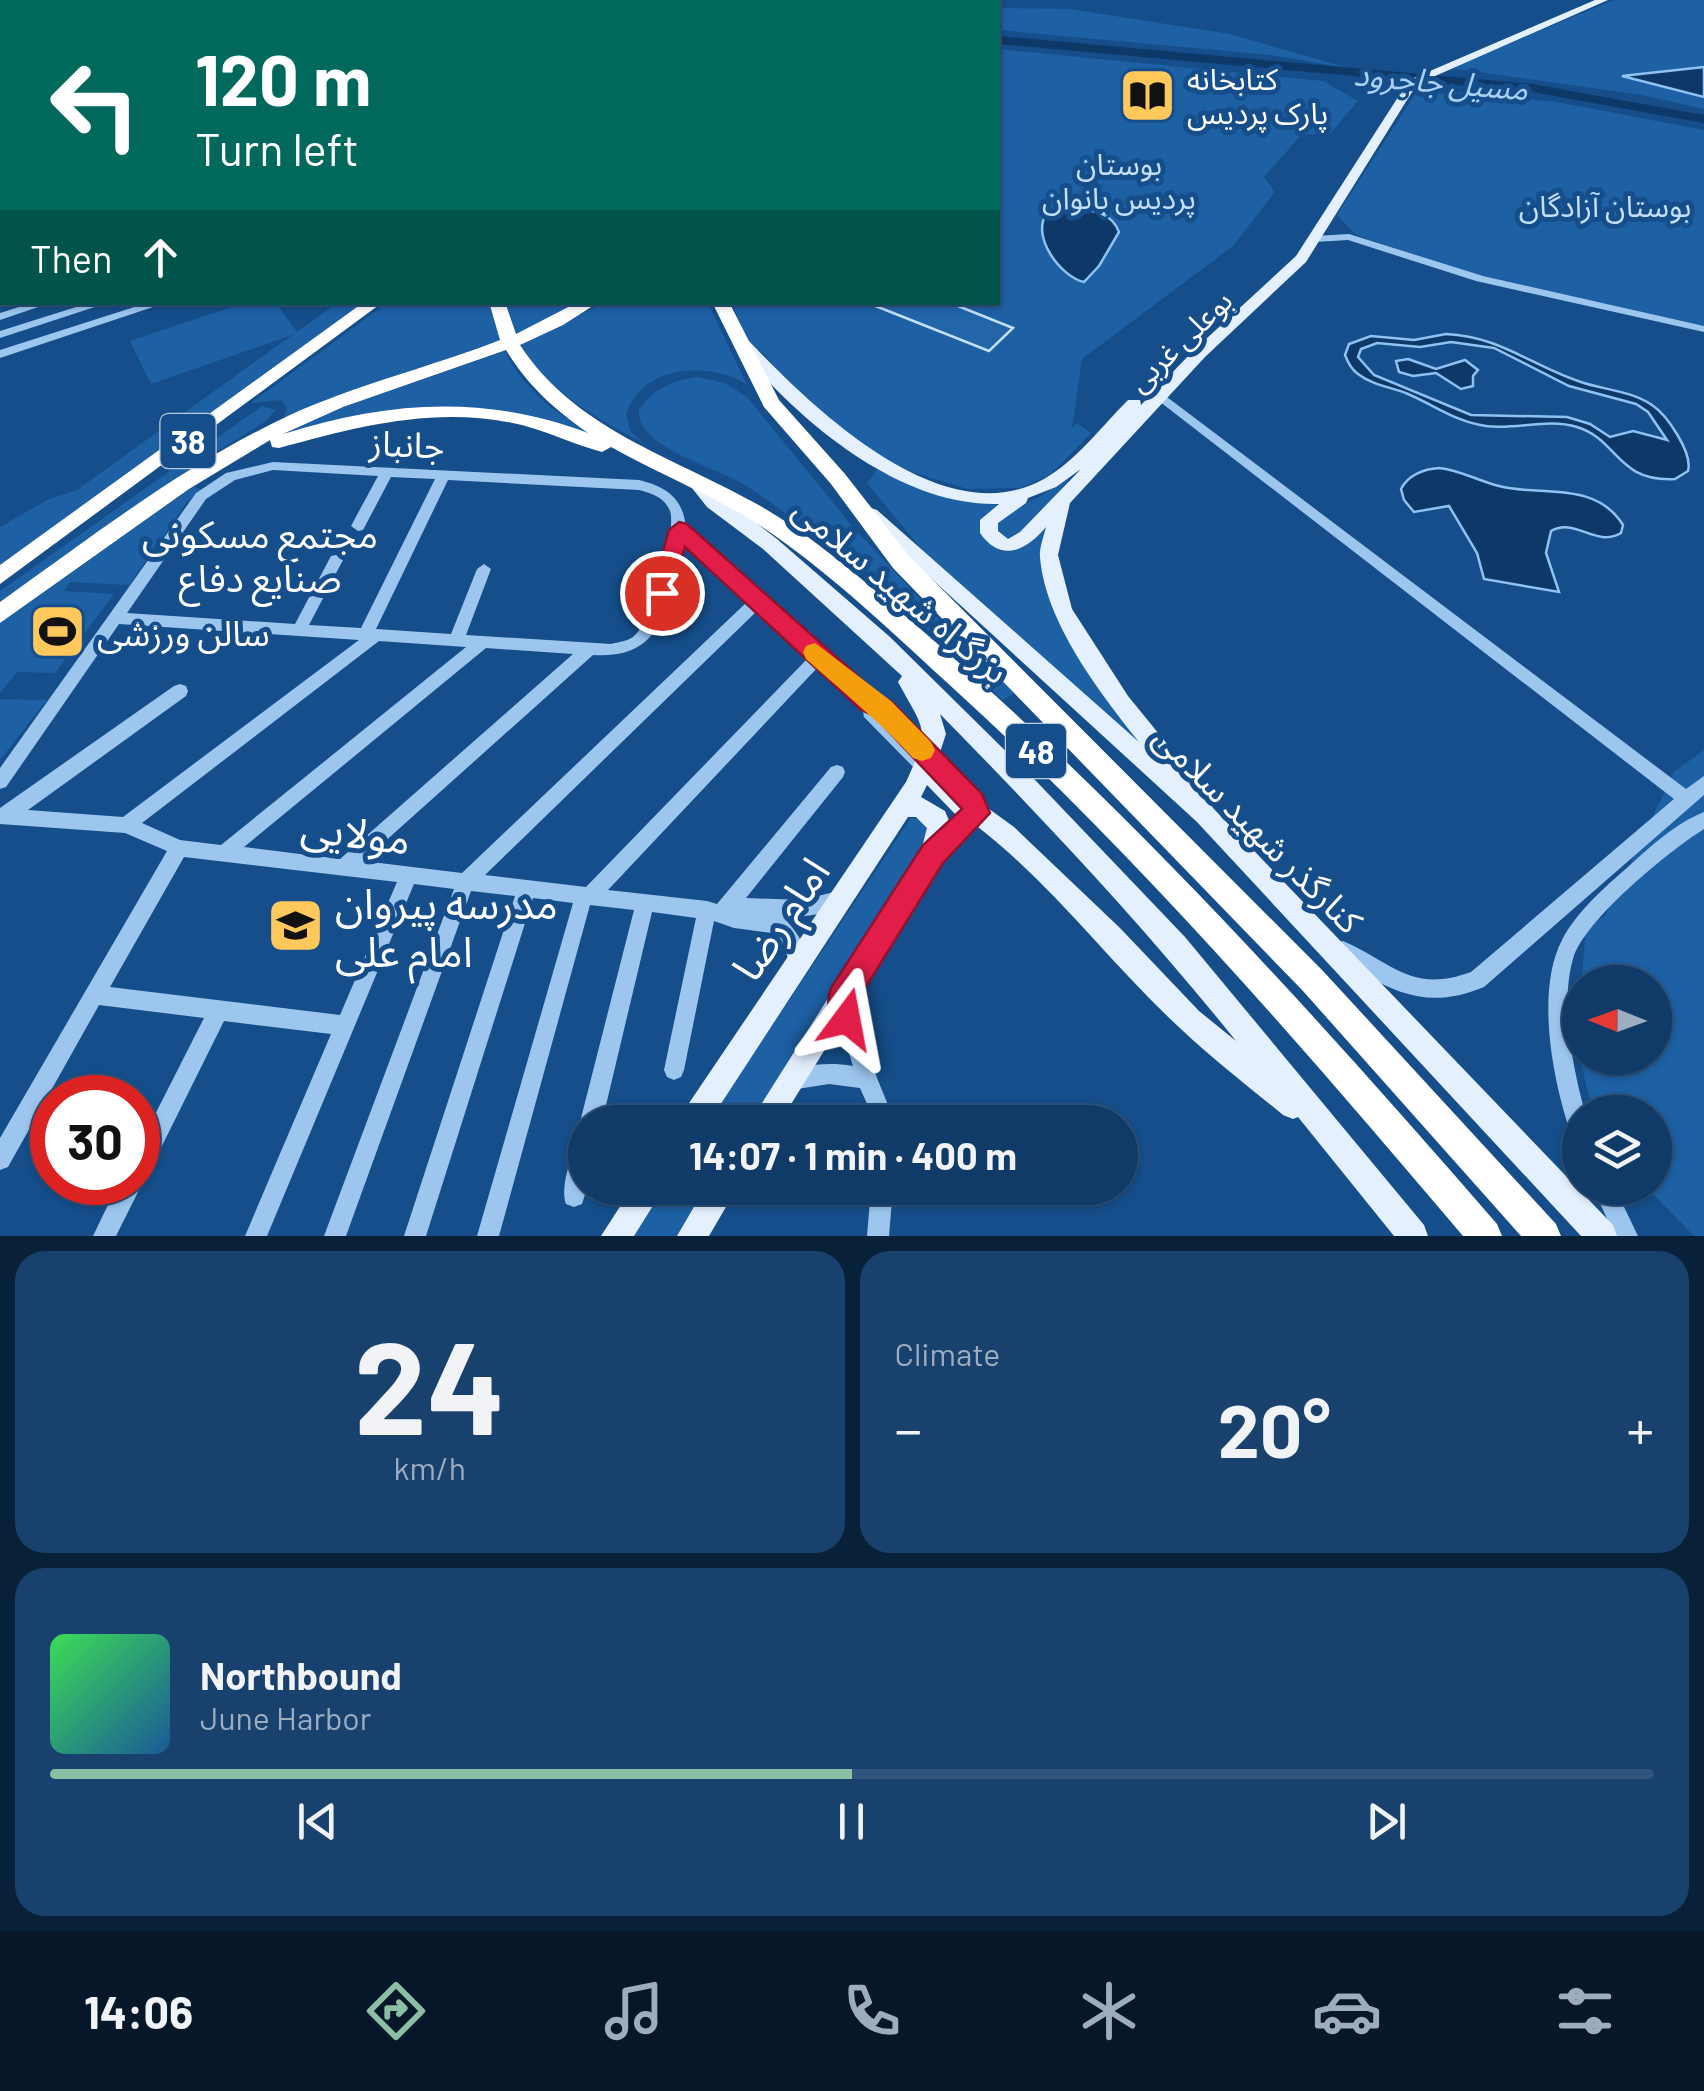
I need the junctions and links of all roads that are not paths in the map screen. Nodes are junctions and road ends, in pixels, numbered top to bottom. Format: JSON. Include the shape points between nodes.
{"nodes":[{"id":1,"x":1585,"y":0,"type":"edge"},
{"id":2,"x":1602,"y":0,"type":"edge"},
{"id":3,"x":1411,"y":78,"type":"junction"},
{"id":4,"x":1328,"y":218,"type":"junction"},
{"id":5,"x":1348,"y":237,"type":"junction"},
{"id":6,"x":1315,"y":239,"type":"junction"},
{"id":7,"x":38,"y":305,"type":"edge"},
{"id":8,"x":86,"y":305,"type":"edge"},
{"id":9,"x":154,"y":305,"type":"edge"},
{"id":10,"x":370,"y":305,"type":"edge"},
{"id":11,"x":498,"y":305,"type":"edge"},
{"id":12,"x":585,"y":305,"type":"edge"},
{"id":13,"x":721,"y":305,"type":"edge"},
{"id":14,"x":61,"y":309,"type":"edge"},
{"id":15,"x":0,"y":317,"type":"edge"},
{"id":16,"x":1704,"y":329,"type":"edge"},
{"id":17,"x":70,"y":332,"type":"junction"},
{"id":18,"x":0,"y":335,"type":"edge"},
{"id":19,"x":736,"y":335,"type":"junction"},
{"id":20,"x":0,"y":354,"type":"edge"},
{"id":21,"x":1159,"y":395,"type":"junction"},
{"id":22,"x":648,"y":458,"type":"junction"},
{"id":23,"x":387,"y":472,"type":"junction"},
{"id":24,"x":444,"y":475,"type":"junction"},
{"id":25,"x":192,"y":476,"type":"junction"},
{"id":26,"x":697,"y":483,"type":"junction"},
{"id":27,"x":1035,"y":491,"type":"junction"},
{"id":28,"x":845,"y":492,"type":"junction"},
{"id":29,"x":1061,"y":501,"type":"junction"},
{"id":30,"x":358,"y":526,"type":"dead end"},
{"id":31,"x":679,"y":530,"type":"junction"},
{"id":32,"x":336,"y":560,"type":"dead end"},
{"id":33,"x":484,"y":569,"type":"dead end"},
{"id":34,"x":0,"y":576,"type":"edge"},
{"id":35,"x":758,"y":601,"type":"junction"},
{"id":36,"x":0,"y":614,"type":"edge"},
{"id":37,"x":115,"y":618,"type":"junction"},
{"id":38,"x":300,"y":630,"type":"junction"},
{"id":39,"x":371,"y":634,"type":"junction"},
{"id":40,"x":456,"y":640,"type":"junction"},
{"id":41,"x":483,"y":642,"type":"junction"},
{"id":42,"x":883,"y":643,"type":"junction"},
{"id":43,"x":590,"y":648,"type":"junction"},
{"id":44,"x":819,"y":656,"type":"junction"},
{"id":45,"x":180,"y":691,"type":"dead end"},
{"id":46,"x":936,"y":727,"type":"junction"},
{"id":47,"x":902,"y":737,"type":"junction"},
{"id":48,"x":926,"y":762,"type":"junction"},
{"id":49,"x":836,"y":772,"type":"dead end"},
{"id":50,"x":0,"y":782,"type":"edge"},
{"id":51,"x":1704,"y":784,"type":"edge"},
{"id":52,"x":1685,"y":798,"type":"junction"},
{"id":53,"x":908,"y":802,"type":"junction"},
{"id":54,"x":977,"y":813,"type":"junction"},
{"id":55,"x":1205,"y":815,"type":"junction"},
{"id":56,"x":3,"y":816,"type":"edge"},
{"id":57,"x":1704,"y":820,"type":"edge"},
{"id":58,"x":126,"y":825,"type":"junction"},
{"id":59,"x":179,"y":848,"type":"junction"},
{"id":60,"x":224,"y":853,"type":"junction"},
{"id":61,"x":933,"y":854,"type":"junction"},
{"id":62,"x":344,"y":867,"type":"junction"},
{"id":63,"x":409,"y":875,"type":"junction"},
{"id":64,"x":466,"y":881,"type":"junction"},
{"id":65,"x":528,"y":888,"type":"junction"},
{"id":66,"x":587,"y":895,"type":"junction"},
{"id":67,"x":843,"y":899,"type":"junction"},
{"id":68,"x":645,"y":902,"type":"junction"},
{"id":69,"x":729,"y":905,"type":"junction"},
{"id":70,"x":707,"y":910,"type":"junction"},
{"id":71,"x":1320,"y":934,"type":"junction"},
{"id":72,"x":798,"y":966,"type":"junction"},
{"id":73,"x":95,"y":995,"type":"junction"},
{"id":74,"x":842,"y":999,"type":"junction"},
{"id":75,"x":218,"y":1010,"type":"junction"},
{"id":76,"x":345,"y":1026,"type":"junction"},
{"id":77,"x":674,"y":1070,"type":"dead end"},
{"id":78,"x":867,"y":1079,"type":"junction"},
{"id":79,"x":790,"y":1080,"type":"junction"},
{"id":80,"x":1570,"y":1095,"type":"edge"},
{"id":81,"x":596,"y":1105,"type":"edge"},
{"id":82,"x":704,"y":1105,"type":"edge"},
{"id":83,"x":775,"y":1105,"type":"edge"},
{"id":84,"x":878,"y":1105,"type":"edge"},
{"id":85,"x":160,"y":1126,"type":"edge"},
{"id":86,"x":1329,"y":1134,"type":"junction"},
{"id":87,"x":0,"y":1159,"type":"edge"},
{"id":88,"x":120,"y":1205,"type":"edge"},
{"id":89,"x":637,"y":1205,"type":"edge"},
{"id":90,"x":711,"y":1205,"type":"edge"},
{"id":91,"x":881,"y":1205,"type":"edge"},
{"id":92,"x":1612,"y":1205,"type":"edge"},
{"id":93,"x":104,"y":1236,"type":"edge"},
{"id":94,"x":256,"y":1236,"type":"edge"},
{"id":95,"x":335,"y":1236,"type":"edge"},
{"id":96,"x":415,"y":1236,"type":"edge"},
{"id":97,"x":488,"y":1236,"type":"edge"},
{"id":98,"x":616,"y":1236,"type":"edge"},
{"id":99,"x":692,"y":1236,"type":"edge"},
{"id":100,"x":878,"y":1236,"type":"edge"},
{"id":101,"x":1413,"y":1236,"type":"edge"},
{"id":102,"x":1485,"y":1236,"type":"edge"},
{"id":103,"x":1544,"y":1236,"type":"edge"},
{"id":104,"x":1602,"y":1236,"type":"edge"},
{"id":105,"x":1627,"y":1236,"type":"edge"}],
"edges":[{"from":1,"to":3,"type":"main road"},
{"from":2,"to":3,"type":"main road"},
{"from":3,"to":4,"type":"main road","name":"بوعلی غربی"},
{"from":3,"to":27,"type":"main road","name":"بوعلی غربی","via":[[1284,258],[1058,478]]},
{"from":4,"to":5,"type":"street"},
{"from":4,"to":6,"type":"main road","name":"بوعلی غربی"},
{"from":5,"to":6,"type":"street"},
{"from":5,"to":16,"type":"street","via":[[1480,279]]},
{"from":6,"to":21,"type":"main road","name":"بوعلی غربی"},
{"from":7,"to":15,"type":"street"},
{"from":8,"to":14,"type":"street"},
{"from":9,"to":17,"type":"street"},
{"from":10,"to":34,"type":"highway","number":"38"},
{"from":11,"to":22,"type":"highway","name":"بزرگراه شهید سلامی","number":"48","via":[[511,344],[535,381],[560,406]]},
{"from":12,"to":25,"type":"highway","number":"38","via":[[522,338],[322,408]]},
{"from":13,"to":19,"type":"highway","name":"بزرگراه شهید سلامی","number":"48"},
{"from":14,"to":17,"type":"street"},
{"from":14,"to":18,"type":"street"},
{"from":17,"to":20,"type":"street"},
{"from":19,"to":27,"type":"main road","name":"بوعلی غربی","via":[[816,417],[880,465],[969,496]]},
{"from":19,"to":28,"type":"highway","name":"بزرگراه شهید سلامی","number":"48","via":[[771,403]]},
{"from":21,"to":29,"type":"main road","name":"بوعلی غربی"},
{"from":21,"to":52,"type":"street"},
{"from":22,"to":25,"type":"highway","via":[[625,456],[538,420],[438,409],[302,434]]},
{"from":22,"to":26,"type":"highway","name":"بزرگراه شهید سلامی","number":"48"},
{"from":23,"to":24,"type":"street","name":"جانباز"},
{"from":23,"to":30,"type":"street"},
{"from":23,"to":37,"type":"street","name":"جانباز","via":[[272,466],[218,483],[201,496]]},
{"from":24,"to":31,"type":"street","name":"جانباز","via":[[662,490],[673,499]]},
{"from":24,"to":39,"type":"street"},
{"from":25,"to":36,"type":"highway","number":"38"},
{"from":26,"to":42,"type":"main road"},
{"from":26,"to":102,"type":"highway","name":"بزرگراه شهید سلامی","number":"48","via":[[745,506],[831,567],[1086,798],[1337,1062]]},
{"from":27,"to":29,"type":"main road","name":"بوعلی غربی","via":[[991,515],[987,528],[993,539],[1011,546],[1024,542]]},
{"from":28,"to":55,"type":"main road","name":"کنارگذر شهید سلامی"},
{"from":28,"to":103,"type":"highway","name":"بزرگراه شهید سلامی","number":"48","via":[[901,562],[1300,967]]},
{"from":29,"to":55,"type":"main road","via":[[1049,555],[1062,611]]},
{"from":31,"to":35,"type":"street","name":"جانباز"},
{"from":31,"to":43,"type":"street","via":[[653,625],[638,642]]},
{"from":32,"to":38,"type":"street"},
{"from":33,"to":40,"type":"street"},
{"from":35,"to":44,"type":"street","name":"جانباز"},
{"from":35,"to":64,"type":"street"},
{"from":37,"to":38,"type":"street"},
{"from":37,"to":50,"type":"street","name":"جانباز"},
{"from":38,"to":39,"type":"street"},
{"from":39,"to":40,"type":"street"},
{"from":39,"to":58,"type":"street"},
{"from":40,"to":41,"type":"street"},
{"from":41,"to":43,"type":"street"},
{"from":41,"to":60,"type":"street"},
{"from":42,"to":46,"type":"main road"},
{"from":42,"to":86,"type":"main road","via":[[1176,946]]},
{"from":43,"to":62,"type":"street"},
{"from":44,"to":47,"type":"street","name":"جانباز"},
{"from":44,"to":66,"type":"street"},
{"from":45,"to":56,"type":"street"},
{"from":46,"to":47,"type":"street"},
{"from":46,"to":48,"type":"main road","name":"امام رضا"},
{"from":47,"to":48,"type":"street","name":"جانباز"},
{"from":47,"to":53,"type":"street"},
{"from":48,"to":53,"type":"main road","name":"امام رضا"},
{"from":48,"to":54,"type":"main road","via":[[966,810]]},
{"from":49,"to":69,"type":"street"},
{"from":51,"to":52,"type":"street"},
{"from":52,"to":71,"type":"street","via":[[1463,986],[1410,988]]},
{"from":53,"to":61,"type":"main road","via":[[937,818]]},
{"from":53,"to":67,"type":"main road","name":"امام رضا"},
{"from":54,"to":61,"type":"main road"},
{"from":54,"to":86,"type":"main road","via":[[1006,834],[1190,1020]]},
{"from":55,"to":71,"type":"main road","name":"کنارگذر شهید سلامی"},
{"from":56,"to":58,"type":"street","name":"مولايی"},
{"from":57,"to":80,"type":"street","via":[[1681,832],[1602,904],[1564,958],[1561,1038]]},
{"from":58,"to":59,"type":"street","name":"مولايی"},
{"from":59,"to":60,"type":"street","name":"مولايی"},
{"from":59,"to":73,"type":"street"},
{"from":60,"to":62,"type":"street","name":"مولايی"},
{"from":61,"to":74,"type":"main road"},
{"from":62,"to":63,"type":"street","name":"مولايی"},
{"from":63,"to":64,"type":"street","name":"مولايی"},
{"from":63,"to":76,"type":"street"},
{"from":64,"to":65,"type":"street","name":"مولايی"},
{"from":64,"to":95,"type":"street"},
{"from":65,"to":66,"type":"street","name":"مولايی"},
{"from":65,"to":96,"type":"street"},
{"from":66,"to":68,"type":"street","name":"مولايی"},
{"from":66,"to":97,"type":"street"},
{"from":67,"to":69,"type":"street","via":[[802,909]]},
{"from":67,"to":72,"type":"main road","name":"امام رضا"},
{"from":68,"to":70,"type":"street","name":"مولايی"},
{"from":68,"to":81,"type":"street"},
{"from":69,"to":70,"type":"street"},
{"from":70,"to":72,"type":"street","via":[[777,924],[794,943]]},
{"from":70,"to":77,"type":"street"},
{"from":71,"to":104,"type":"main road","name":"کنارگذر شهید سلامی"},
{"from":72,"to":82,"type":"main road","name":"امام رضا"},
{"from":73,"to":75,"type":"street"},
{"from":73,"to":87,"type":"street"},
{"from":74,"to":78,"type":"street"},
{"from":74,"to":79,"type":"main road"},
{"from":75,"to":76,"type":"street"},
{"from":75,"to":85,"type":"street"},
{"from":76,"to":94,"type":"street"},
{"from":78,"to":79,"type":"street","via":[[816,1073]]},
{"from":78,"to":84,"type":"street"},
{"from":79,"to":83,"type":"main road"},
{"from":86,"to":101,"type":"main road"},
{"from":88,"to":93,"type":"street"},
{"from":89,"to":98,"type":"main road"},
{"from":90,"to":99,"type":"main road"},
{"from":91,"to":100,"type":"street"},
{"from":92,"to":105,"type":"street"}]}
